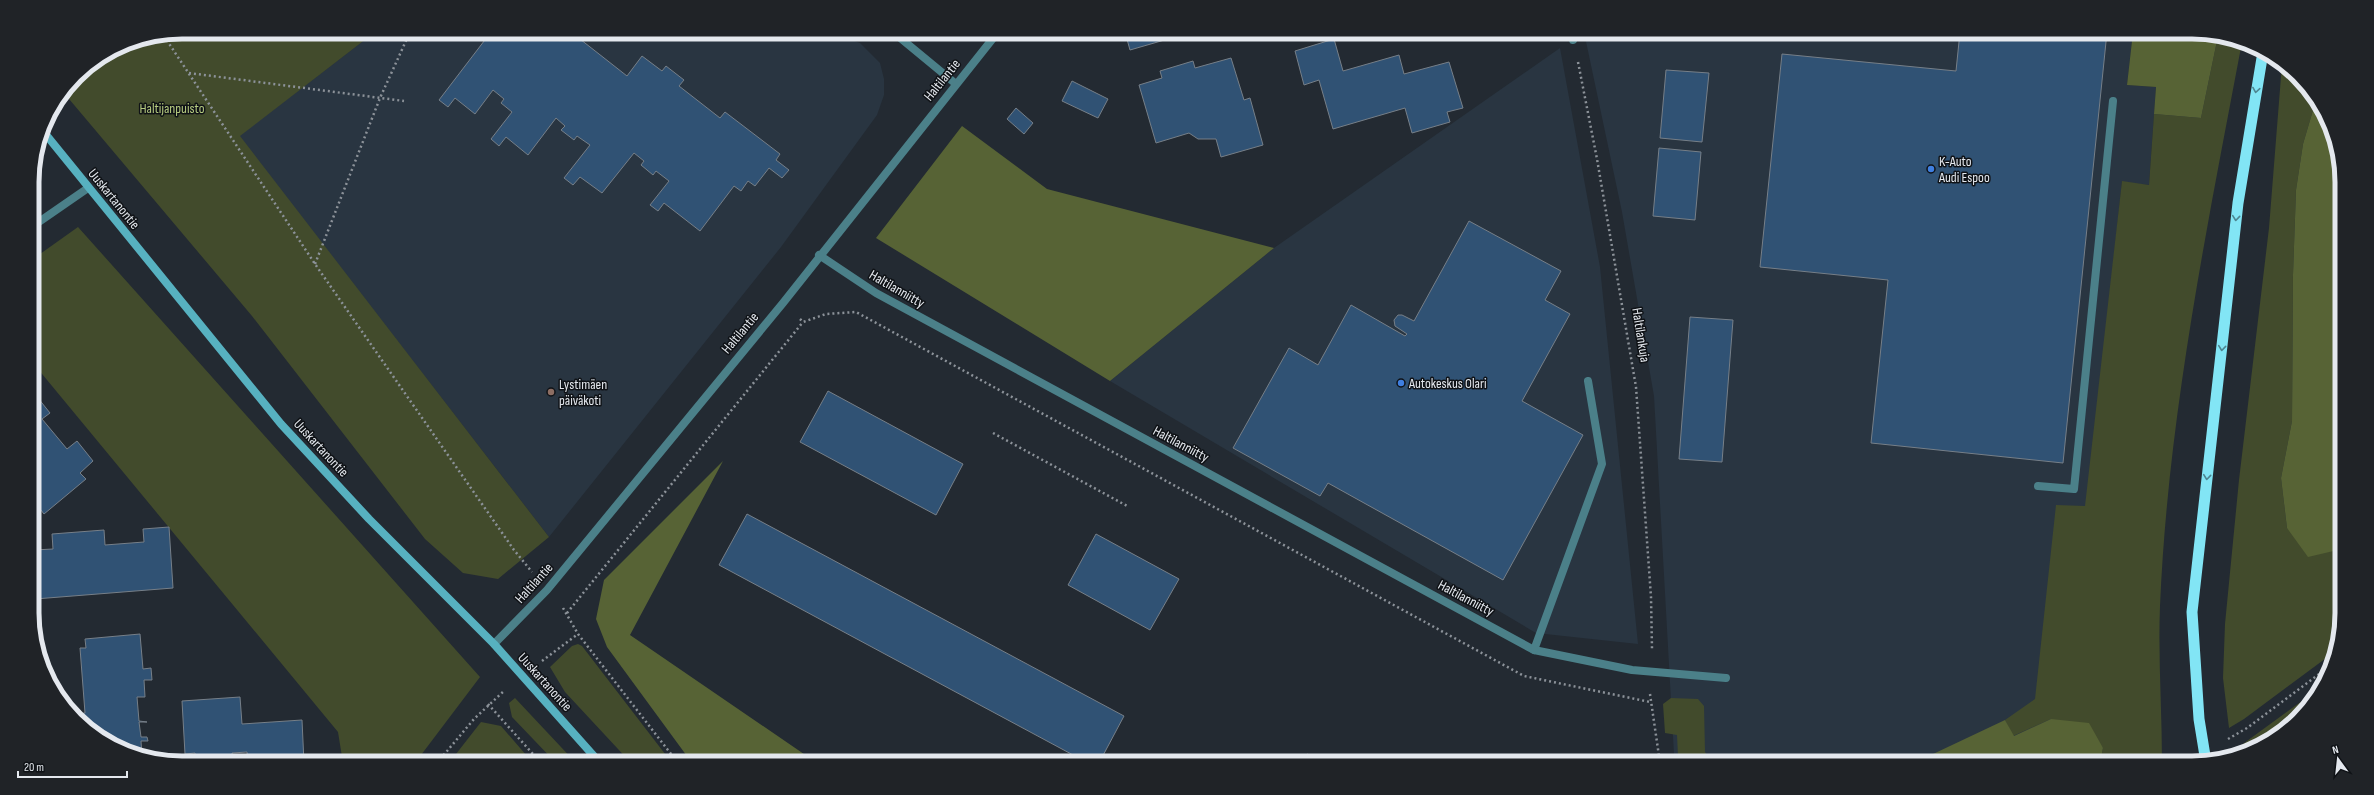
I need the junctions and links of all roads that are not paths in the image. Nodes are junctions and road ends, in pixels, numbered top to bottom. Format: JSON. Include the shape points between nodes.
{"nodes":[{"id":1,"x":901,"y":39,"type":"edge"},
{"id":2,"x":992,"y":39,"type":"edge"},
{"id":3,"x":2262,"y":58,"type":"edge"},
{"id":4,"x":956,"y":84,"type":"junction"},
{"id":5,"x":2113,"y":101,"type":"dead end"},
{"id":6,"x":47,"y":136,"type":"edge"},
{"id":7,"x":88,"y":188,"type":"junction"},
{"id":8,"x":39,"y":222,"type":"edge"},
{"id":9,"x":819,"y":255,"type":"junction"},
{"id":10,"x":1588,"y":381,"type":"dead end"},
{"id":11,"x":2038,"y":486,"type":"dead end"},
{"id":12,"x":494,"y":644,"type":"junction"},
{"id":13,"x":1534,"y":650,"type":"junction"},
{"id":14,"x":1726,"y":678,"type":"dead end"},
{"id":15,"x":594,"y":756,"type":"edge"},
{"id":16,"x":2205,"y":756,"type":"edge"}],
"edges":[{"from":1,"to":4,"type":"street"},
{"from":2,"to":4,"type":"street","name":"Haltilantie"},
{"from":3,"to":16,"type":"highway","one_way":true,"via":[[2238,203],[2192,612],[2199,719]]},
{"from":4,"to":9,"type":"street","name":"Haltilantie"},
{"from":5,"to":11,"type":"street","via":[[2074,489]]},
{"from":6,"to":7,"type":"main road","name":"Uuskartanontie"},
{"from":7,"to":8,"type":"street"},
{"from":7,"to":12,"type":"main road","name":"Uuskartanontie","via":[[281,424],[370,519]]},
{"from":9,"to":12,"type":"street","name":"Haltilantie","via":[[547,590]]},
{"from":9,"to":13,"type":"street","name":"Haltilanniitty","via":[[876,293]]},
{"from":10,"to":13,"type":"street","via":[[1602,464]]},
{"from":12,"to":15,"type":"main road","name":"Uuskartanontie"},
{"from":13,"to":14,"type":"street","name":"Haltilanniitty","via":[[1632,670]]}]}
